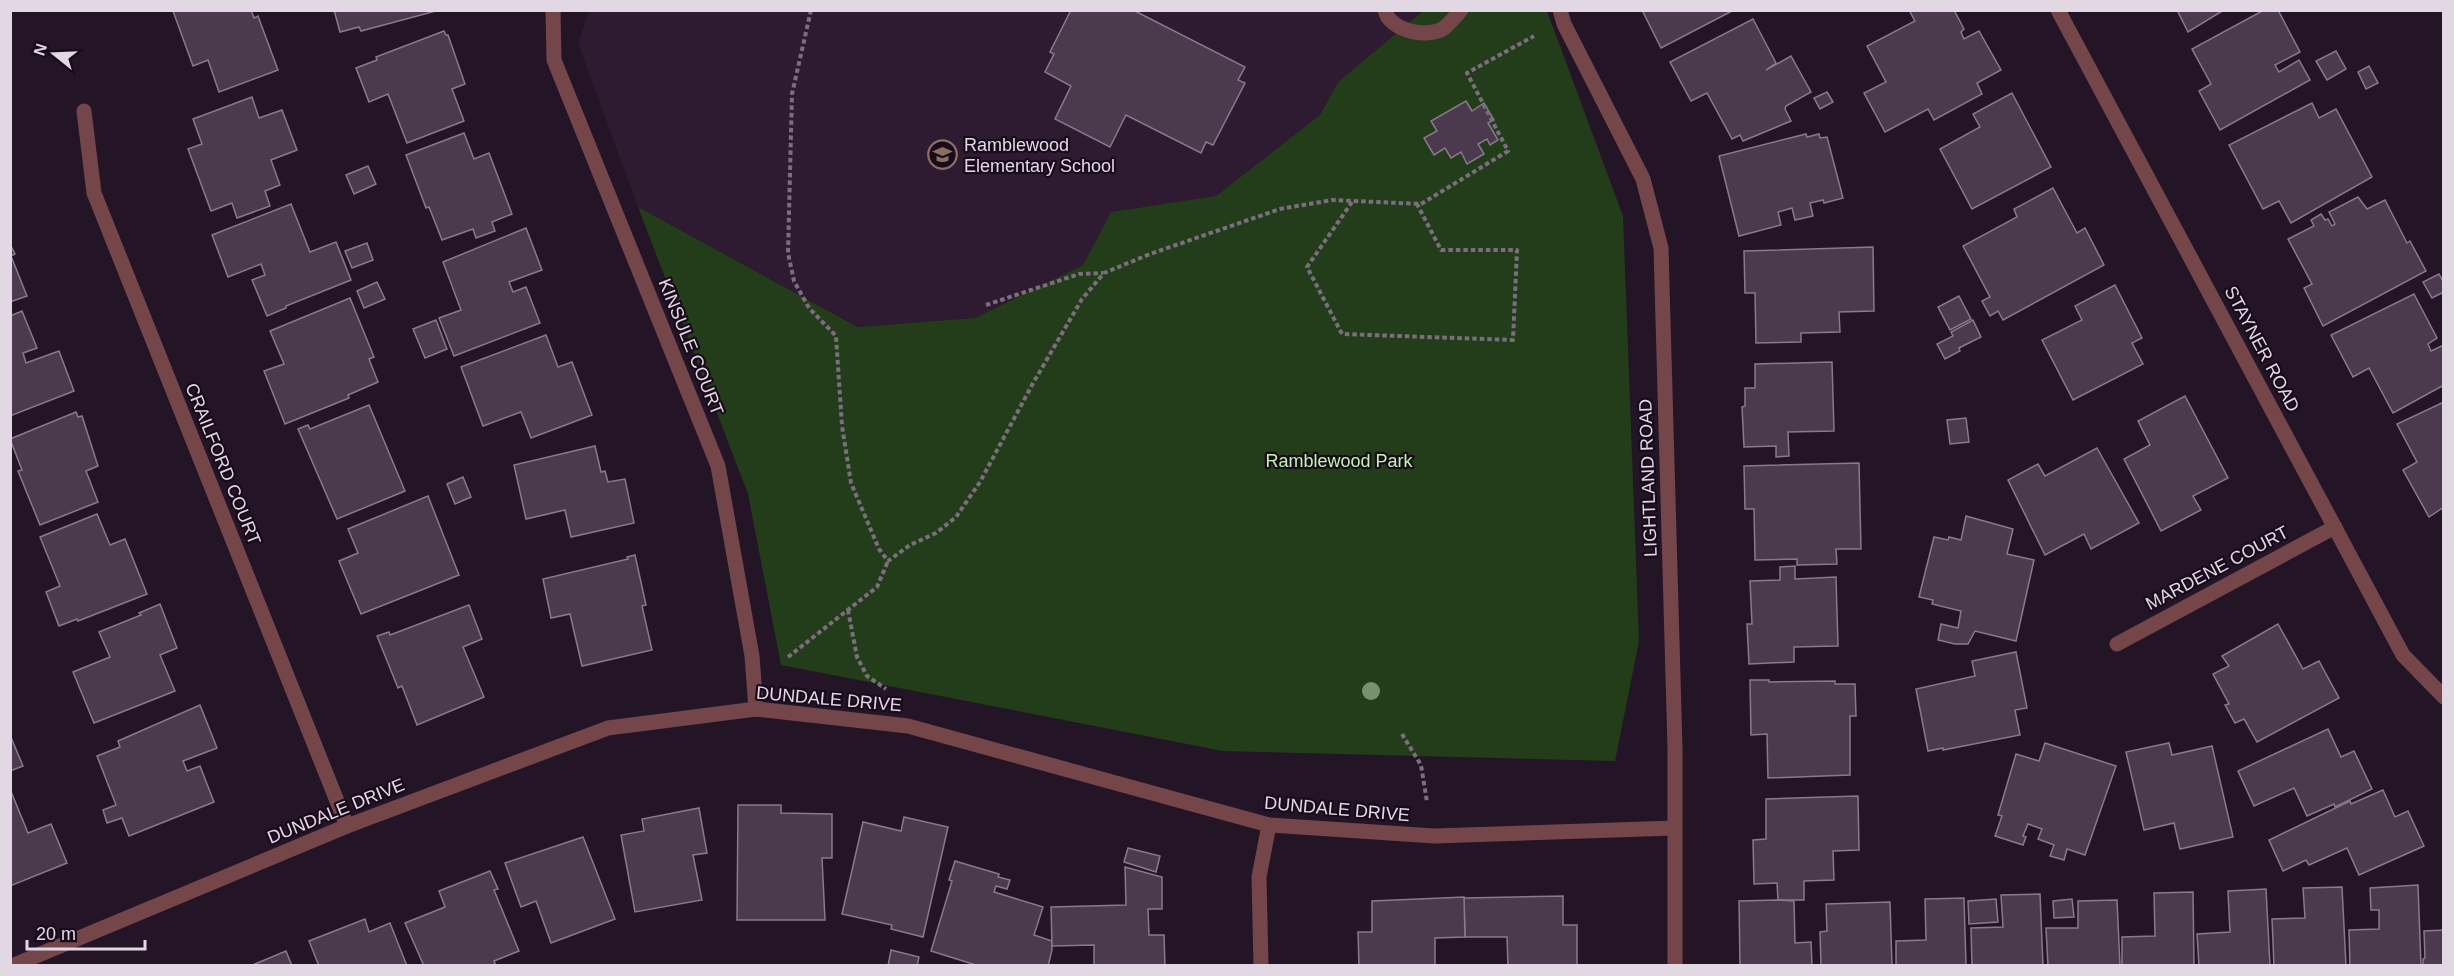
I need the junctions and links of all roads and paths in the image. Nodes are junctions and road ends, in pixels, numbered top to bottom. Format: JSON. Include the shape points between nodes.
{"nodes":[{"id":1,"x":553,"y":10,"type":"edge"},
{"id":2,"x":811,"y":10,"type":"edge"},
{"id":3,"x":1385,"y":10,"type":"edge"},
{"id":4,"x":1461,"y":10,"type":"edge"},
{"id":5,"x":1560,"y":10,"type":"edge"},
{"id":6,"x":2058,"y":10,"type":"edge"},
{"id":7,"x":1534,"y":36,"type":"dead end"},
{"id":8,"x":84,"y":111,"type":"dead end"},
{"id":9,"x":1352,"y":201,"type":"junction"},
{"id":10,"x":1417,"y":204,"type":"junction"},
{"id":11,"x":1104,"y":273,"type":"junction"},
{"id":12,"x":986,"y":305,"type":"dead end"},
{"id":13,"x":2335,"y":527,"type":"junction"},
{"id":14,"x":888,"y":561,"type":"junction"},
{"id":15,"x":848,"y":610,"type":"junction"},
{"id":16,"x":2117,"y":644,"type":"dead end"},
{"id":17,"x":788,"y":657,"type":"dead end"},
{"id":18,"x":886,"y":689,"type":"dead end"},
{"id":19,"x":2444,"y":697,"type":"edge"},
{"id":20,"x":756,"y":709,"type":"junction"},
{"id":21,"x":1402,"y":734,"type":"dead end"},
{"id":22,"x":1427,"y":802,"type":"dead end"},
{"id":23,"x":1269,"y":825,"type":"junction"},
{"id":24,"x":346,"y":826,"type":"junction"},
{"id":25,"x":1675,"y":828,"type":"junction"},
{"id":26,"x":12,"y":966,"type":"edge"},
{"id":27,"x":1261,"y":966,"type":"edge"},
{"id":28,"x":1675,"y":966,"type":"edge"}],
"edges":[{"from":1,"to":20,"type":"street","name":"KINSULE COURT","via":[[554,60],[718,466],[752,656]]},
{"from":2,"to":14,"type":"path","via":[[792,94],[788,253],[794,281],[810,308],[836,336],[842,426],[851,483]]},
{"from":3,"to":4,"type":"street","via":[[1400,27],[1420,34],[1442,29]]},
{"from":5,"to":25,"type":"street","name":"LIGHTLAND ROAD","via":[[1643,179],[1660,248]]},
{"from":6,"to":13,"type":"street","name":"STAYNER ROAD"},
{"from":7,"to":10,"type":"path","via":[[1467,73],[1508,151]]},
{"from":8,"to":24,"type":"street","name":"CRAILFORD COURT","via":[[94,193]]},
{"from":9,"to":10,"type":"path"},
{"from":9,"to":10,"type":"path","via":[[1307,267],[1342,334],[1513,340],[1517,250],[1441,250]]},
{"from":9,"to":11,"type":"path","via":[[1332,200],[1280,209]]},
{"from":11,"to":12,"type":"path","via":[[1079,274]]},
{"from":11,"to":14,"type":"path","via":[[1082,299],[980,482],[956,517]]},
{"from":13,"to":16,"type":"street","name":"MARDENE COURT"},
{"from":13,"to":19,"type":"street","name":"STAYNER ROAD","via":[[2403,655]]},
{"from":14,"to":15,"type":"path","via":[[877,587]]},
{"from":15,"to":17,"type":"path"},
{"from":15,"to":18,"type":"path","via":[[857,657],[867,676]]},
{"from":20,"to":23,"type":"street","name":"DUNDALE DRIVE","via":[[908,726]]},
{"from":20,"to":24,"type":"street","name":"DUNDALE DRIVE","via":[[608,728]]},
{"from":21,"to":22,"type":"path","via":[[1421,765]]},
{"from":23,"to":25,"type":"street","name":"DUNDALE DRIVE","via":[[1434,836]]},
{"from":23,"to":27,"type":"street","via":[[1258,877]]},
{"from":24,"to":26,"type":"street","name":"DUNDALE DRIVE"},
{"from":25,"to":28,"type":"street","name":"LIGHTLAND ROAD"}]}
